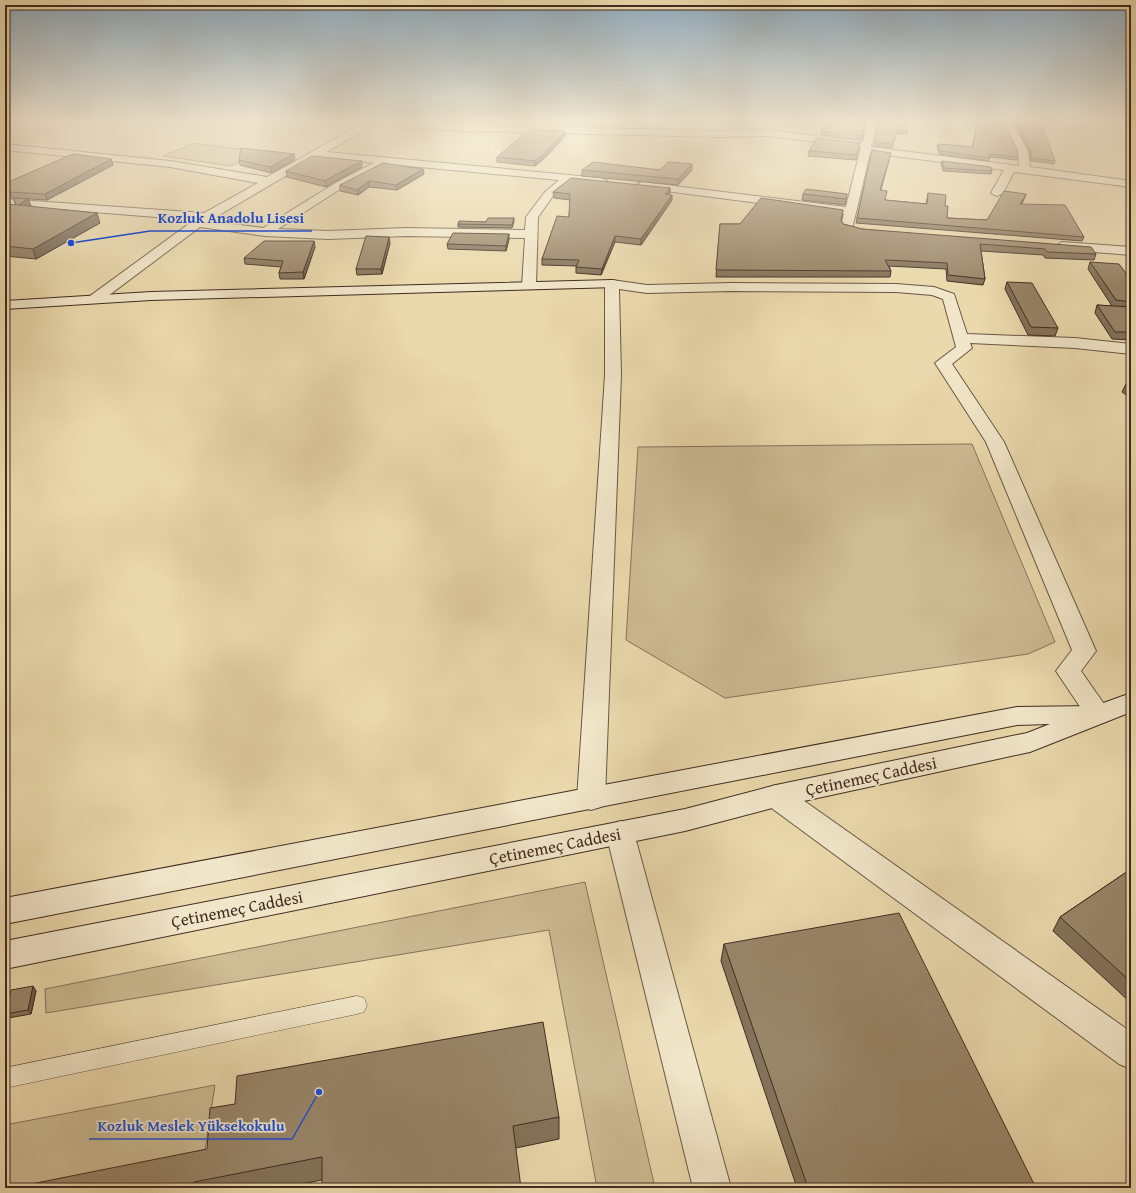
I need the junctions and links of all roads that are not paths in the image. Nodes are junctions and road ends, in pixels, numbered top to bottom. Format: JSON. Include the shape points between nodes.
{"nodes":[{"id":1,"x":232,"y":175,"type":"edge"},
{"id":2,"x":279,"y":175,"type":"edge"},
{"id":3,"x":359,"y":175,"type":"edge"},
{"id":4,"x":533,"y":175,"type":"edge"},
{"id":5,"x":860,"y":175,"type":"edge"},
{"id":6,"x":1007,"y":175,"type":"edge"},
{"id":7,"x":1065,"y":175,"type":"edge"},
{"id":8,"x":569,"y":178,"type":"junction"},
{"id":9,"x":268,"y":181,"type":"junction"},
{"id":10,"x":615,"y":183,"type":"edge"},
{"id":11,"x":630,"y":184,"type":"edge"},
{"id":12,"x":1131,"y":184,"type":"edge"},
{"id":13,"x":997,"y":194,"type":"dead end"},
{"id":14,"x":5,"y":202,"type":"edge"},
{"id":15,"x":851,"y":211,"type":"junction"},
{"id":16,"x":202,"y":220,"type":"junction"},
{"id":17,"x":861,"y":229,"type":"edge"},
{"id":18,"x":265,"y":232,"type":"junction"},
{"id":19,"x":530,"y":234,"type":"junction"},
{"id":20,"x":1047,"y":244,"type":"edge"},
{"id":21,"x":1131,"y":251,"type":"edge"},
{"id":22,"x":612,"y":284,"type":"junction"},
{"id":23,"x":529,"y":286,"type":"junction"},
{"id":24,"x":95,"y":299,"type":"junction"},
{"id":25,"x":5,"y":305,"type":"edge"},
{"id":26,"x":960,"y":338,"type":"junction"},
{"id":27,"x":1131,"y":349,"type":"edge"},
{"id":28,"x":1131,"y":702,"type":"edge"},
{"id":29,"x":1098,"y":714,"type":"junction"},
{"id":30,"x":776,"y":796,"type":"junction"},
{"id":31,"x":591,"y":799,"type":"junction"},
{"id":32,"x":620,"y":833,"type":"junction"},
{"id":33,"x":5,"y":911,"type":"edge"},
{"id":34,"x":5,"y":955,"type":"edge"},
{"id":35,"x":357,"y":1005,"type":"dead end"},
{"id":36,"x":1131,"y":1052,"type":"edge"},
{"id":37,"x":5,"y":1078,"type":"edge"},
{"id":38,"x":712,"y":1188,"type":"edge"}],
"edges":[{"from":1,"to":9,"type":"street"},
{"from":2,"to":9,"type":"street"},
{"from":3,"to":18,"type":"street"},
{"from":4,"to":8,"type":"street"},
{"from":5,"to":15,"type":"street"},
{"from":6,"to":13,"type":"street"},
{"from":7,"to":12,"type":"street"},
{"from":8,"to":10,"type":"street"},
{"from":8,"to":19,"type":"street","via":[[549,194],[532,216]]},
{"from":9,"to":16,"type":"street"},
{"from":11,"to":15,"type":"street"},
{"from":14,"to":16,"type":"street"},
{"from":15,"to":17,"type":"street","via":[[847,226]]},
{"from":16,"to":18,"type":"street"},
{"from":16,"to":24,"type":"street"},
{"from":18,"to":19,"type":"street","via":[[328,235],[406,232]]},
{"from":19,"to":23,"type":"street"},
{"from":20,"to":21,"type":"street"},
{"from":22,"to":23,"type":"street"},
{"from":22,"to":26,"type":"street","via":[[647,289],[888,288],[934,291],[949,296]]},
{"from":22,"to":31,"type":"street","via":[[612,375]]},
{"from":23,"to":24,"type":"street"},
{"from":24,"to":25,"type":"street"},
{"from":26,"to":27,"type":"street"},
{"from":26,"to":29,"type":"street","via":[[964,348],[943,363],[995,442],[1084,651],[1068,671]]},
{"from":28,"to":29,"type":"street","name":"Çetinemeç Caddesi"},
{"from":29,"to":30,"type":"street","name":"Çetinemeç Caddesi","via":[[1030,742]]},
{"from":29,"to":31,"type":"street","name":"Çetinemeç Caddesi","via":[[1017,716]]},
{"from":30,"to":32,"type":"street","name":"Çetinemeç Caddesi","via":[[685,820]]},
{"from":30,"to":36,"type":"street"},
{"from":31,"to":33,"type":"street","name":"Çetinemeç Caddesi"},
{"from":32,"to":34,"type":"street","name":"Çetinemeç Caddesi"},
{"from":32,"to":38,"type":"street"},
{"from":35,"to":37,"type":"lane"}]}
